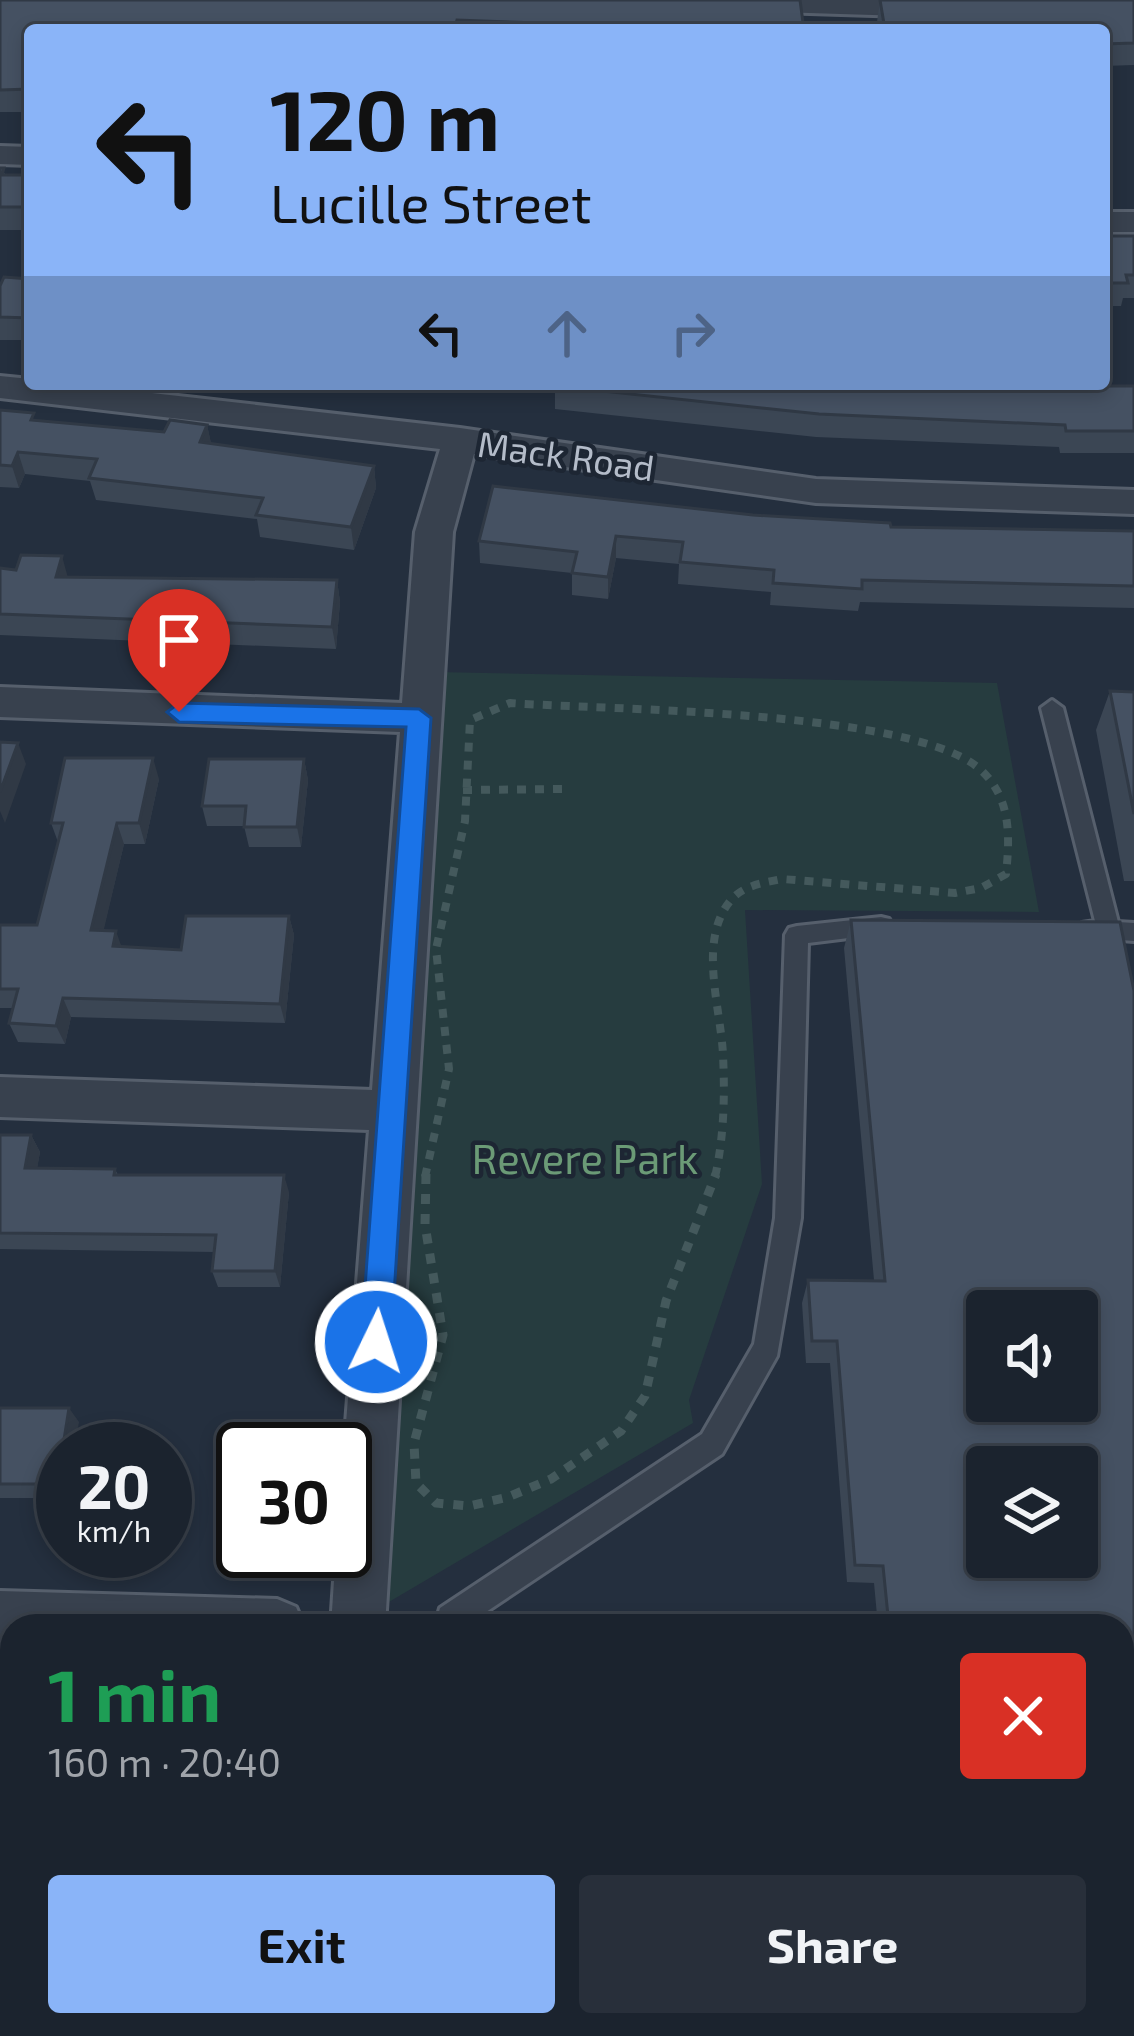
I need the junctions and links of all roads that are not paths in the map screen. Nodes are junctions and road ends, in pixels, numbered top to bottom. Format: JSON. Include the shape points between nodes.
{"nodes":[{"id":1,"x":646,"y":0,"type":"edge"},
{"id":2,"x":967,"y":8,"type":"edge"},
{"id":3,"x":26,"y":390,"type":"edge"},
{"id":4,"x":460,"y":440,"type":"junction"},
{"id":5,"x":1134,"y":502,"type":"edge"},
{"id":6,"x":0,"y":702,"type":"edge"},
{"id":7,"x":1052,"y":708,"type":"dead end"},
{"id":8,"x":419,"y":718,"type":"junction"},
{"id":9,"x":919,"y":926,"type":"edge"},
{"id":10,"x":1061,"y":929,"type":"edge"},
{"id":11,"x":1121,"y":931,"type":"edge"},
{"id":12,"x":0,"y":1097,"type":"edge"},
{"id":13,"x":391,"y":1111,"type":"junction"},
{"id":14,"x":359,"y":1614,"type":"edge"},
{"id":15,"x":456,"y":1614,"type":"edge"}],
"edges":[{"from":1,"to":2,"type":"street"},
{"from":3,"to":4,"type":"street","name":"Mack Road"},
{"from":4,"to":5,"type":"street","name":"Mack Road","via":[[816,491]]},
{"from":4,"to":8,"type":"street","via":[[434,532]]},
{"from":6,"to":8,"type":"street"},
{"from":7,"to":11,"type":"lane"},
{"from":8,"to":13,"type":"street"},
{"from":9,"to":15,"type":"lane","via":[[796,935],[788,1218],[767,1347],[712,1444]]},
{"from":10,"to":11,"type":"lane"},
{"from":12,"to":13,"type":"street"},
{"from":13,"to":14,"type":"street"}]}
